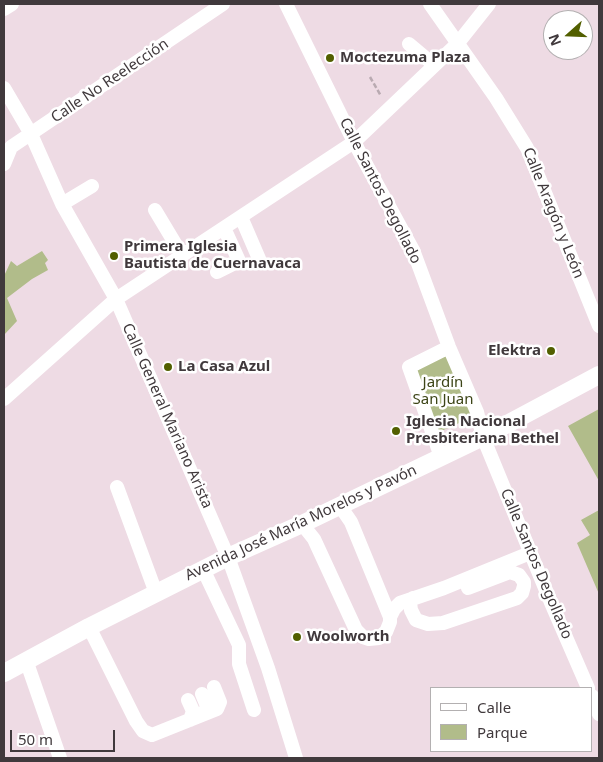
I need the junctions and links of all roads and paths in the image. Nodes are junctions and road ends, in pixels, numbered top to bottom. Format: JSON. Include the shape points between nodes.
{"nodes":[{"id":1,"x":12,"y":4,"type":"edge"},
{"id":2,"x":223,"y":4,"type":"edge"},
{"id":3,"x":286,"y":4,"type":"edge"},
{"id":4,"x":430,"y":4,"type":"edge"},
{"id":5,"x":485,"y":5,"type":"edge"},
{"id":6,"x":4,"y":9,"type":"edge"},
{"id":7,"x":458,"y":43,"type":"junction"},
{"id":8,"x":409,"y":44,"type":"dead end"},
{"id":9,"x":434,"y":65,"type":"junction"},
{"id":10,"x":370,"y":77,"type":"dead end"},
{"id":11,"x":4,"y":88,"type":"edge"},
{"id":12,"x":383,"y":100,"type":"dead end"},
{"id":13,"x":31,"y":134,"type":"junction"},
{"id":14,"x":354,"y":142,"type":"junction"},
{"id":15,"x":4,"y":164,"type":"edge"},
{"id":16,"x":92,"y":186,"type":"dead end"},
{"id":17,"x":62,"y":204,"type":"junction"},
{"id":18,"x":155,"y":210,"type":"dead end"},
{"id":19,"x":241,"y":217,"type":"junction"},
{"id":20,"x":224,"y":228,"type":"junction"},
{"id":21,"x":182,"y":255,"type":"junction"},
{"id":22,"x":260,"y":261,"type":"dead end"},
{"id":23,"x":217,"y":272,"type":"dead end"},
{"id":24,"x":116,"y":299,"type":"junction"},
{"id":25,"x":599,"y":326,"type":"edge"},
{"id":26,"x":449,"y":347,"type":"junction"},
{"id":27,"x":599,"y":375,"type":"edge"},
{"id":28,"x":4,"y":399,"type":"edge"},
{"id":29,"x":483,"y":437,"type":"junction"},
{"id":30,"x":441,"y":456,"type":"junction"},
{"id":31,"x":117,"y":488,"type":"dead end"},
{"id":32,"x":340,"y":506,"type":"junction"},
{"id":33,"x":302,"y":524,"type":"junction"},
{"id":34,"x":530,"y":553,"type":"junction"},
{"id":35,"x":228,"y":556,"type":"junction"},
{"id":36,"x":203,"y":569,"type":"junction"},
{"id":37,"x":444,"y":588,"type":"junction"},
{"id":38,"x":156,"y":592,"type":"junction"},
{"id":39,"x":413,"y":598,"type":"junction"},
{"id":40,"x":390,"y":617,"type":"junction"},
{"id":41,"x":90,"y":627,"type":"junction"},
{"id":42,"x":26,"y":660,"type":"junction"},
{"id":43,"x":4,"y":673,"type":"edge"},
{"id":44,"x":588,"y":687,"type":"edge"},
{"id":45,"x":593,"y":699,"type":"edge"},
{"id":46,"x":254,"y":710,"type":"dead end"},
{"id":47,"x":599,"y":714,"type":"edge"},
{"id":48,"x":200,"y":715,"type":"junction"},
{"id":49,"x":60,"y":758,"type":"edge"},
{"id":50,"x":296,"y":758,"type":"edge"}],
"edges":[{"from":1,"to":6,"type":"street"},
{"from":2,"to":13,"type":"street","name":"Calle No Reelección"},
{"from":3,"to":14,"type":"street","name":"Calle Santos Degollado"},
{"from":4,"to":7,"type":"street","name":"Calle Aragón y León"},
{"from":5,"to":7,"type":"street"},
{"from":7,"to":9,"type":"street"},
{"from":7,"to":25,"type":"street","name":"Calle Aragón y León","via":[[527,148]]},
{"from":8,"to":9,"type":"street"},
{"from":9,"to":14,"type":"street"},
{"from":10,"to":12,"type":"path"},
{"from":11,"to":13,"type":"street","name":"Calle General Mariano Arista"},
{"from":13,"to":15,"type":"street","name":"Calle No Reelección","via":[[11,147]]},
{"from":13,"to":17,"type":"street","name":"Calle General Mariano Arista"},
{"from":14,"to":19,"type":"street"},
{"from":14,"to":26,"type":"street","name":"Calle Santos Degollado","via":[[412,250]]},
{"from":16,"to":17,"type":"street"},
{"from":17,"to":24,"type":"street","name":"Calle General Mariano Arista"},
{"from":18,"to":21,"type":"street"},
{"from":19,"to":20,"type":"street"},
{"from":19,"to":22,"type":"street"},
{"from":20,"to":21,"type":"street"},
{"from":20,"to":23,"type":"street","via":[[239,261]]},
{"from":21,"to":24,"type":"street"},
{"from":24,"to":28,"type":"street"},
{"from":24,"to":35,"type":"street","name":"Calle General Mariano Arista"},
{"from":26,"to":29,"type":"street","name":"Calle Santos Degollado","via":[[477,412]]},
{"from":26,"to":30,"type":"street","via":[[409,368]]},
{"from":27,"to":29,"type":"main road","name":"Avenida José María Morelos y Pavón"},
{"from":29,"to":30,"type":"main road","name":"Avenida José María Morelos y Pavón"},
{"from":29,"to":34,"type":"street","name":"Calle Santos Degollado"},
{"from":30,"to":32,"type":"main road","name":"Avenida José María Morelos y Pavón"},
{"from":31,"to":38,"type":"street"},
{"from":32,"to":33,"type":"main road","name":"Avenida José María Morelos y Pavón"},
{"from":32,"to":40,"type":"street","via":[[351,522]]},
{"from":33,"to":35,"type":"main road","name":"Avenida José María Morelos y Pavón"},
{"from":33,"to":40,"type":"street","via":[[314,539],[359,634],[369,639],[379,638],[388,628]]},
{"from":34,"to":37,"type":"street"},
{"from":34,"to":44,"type":"street","name":"Calle Santos Degollado"},
{"from":35,"to":36,"type":"main road","name":"Avenida José María Morelos y Pavón"},
{"from":35,"to":50,"type":"street","name":"Calle General Mariano Arista","via":[[270,667]]},
{"from":36,"to":38,"type":"main road","name":"Avenida José María Morelos y Pavón"},
{"from":36,"to":46,"type":"street","via":[[239,646],[240,670]]},
{"from":37,"to":39,"type":"street"},
{"from":37,"to":39,"type":"street","via":[[463,590],[510,572],[519,575],[524,582],[522,594],[517,598],[443,623],[428,624],[416,620],[411,610]]},
{"from":38,"to":41,"type":"main road","name":"Avenida José María Morelos y Pavón"},
{"from":39,"to":40,"type":"street","via":[[400,603]]},
{"from":41,"to":42,"type":"main road","name":"Avenida José María Morelos y Pavón"},
{"from":41,"to":48,"type":"street","via":[[143,731],[152,735]]},
{"from":42,"to":43,"type":"main road","name":"Avenida José María Morelos y Pavón"},
{"from":42,"to":49,"type":"street"},
{"from":45,"to":47,"type":"street"},
{"from":48,"to":48,"type":"street","via":[[217,709],[220,702],[202,694]]}]}
